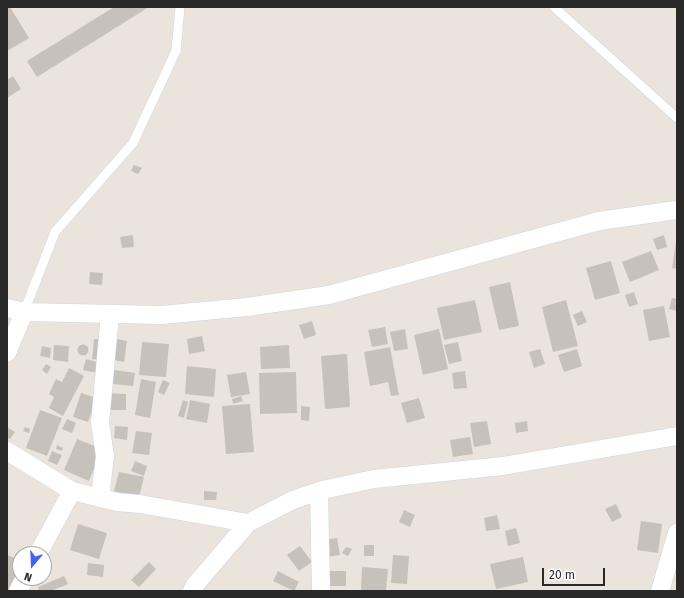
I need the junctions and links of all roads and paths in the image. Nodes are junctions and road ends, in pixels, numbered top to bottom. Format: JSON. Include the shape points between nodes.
{"nodes":[{"id":1,"x":180,"y":7,"type":"edge"},
{"id":2,"x":554,"y":7,"type":"edge"},
{"id":3,"x":677,"y":118,"type":"edge"},
{"id":4,"x":677,"y":210,"type":"edge"},
{"id":5,"x":7,"y":308,"type":"edge"},
{"id":6,"x":24,"y":312,"type":"junction"},
{"id":7,"x":110,"y":314,"type":"junction"},
{"id":8,"x":7,"y":353,"type":"edge"},
{"id":9,"x":677,"y":436,"type":"edge"},
{"id":10,"x":7,"y":451,"type":"edge"},
{"id":11,"x":72,"y":491,"type":"junction"},
{"id":12,"x":319,"y":491,"type":"junction"},
{"id":13,"x":100,"y":498,"type":"junction"},
{"id":14,"x":248,"y":523,"type":"junction"},
{"id":15,"x":677,"y":533,"type":"edge"},
{"id":16,"x":42,"y":546,"type":"edge"},
{"id":17,"x":192,"y":591,"type":"edge"},
{"id":18,"x":321,"y":591,"type":"edge"},
{"id":19,"x":660,"y":591,"type":"edge"}],
"edges":[{"from":1,"to":6,"type":"lane","via":[[176,51],[133,143],[55,232]]},
{"from":2,"to":3,"type":"lane"},
{"from":4,"to":7,"type":"street","via":[[599,221],[329,295],[247,307],[162,315]]},
{"from":5,"to":6,"type":"street"},
{"from":6,"to":7,"type":"street"},
{"from":6,"to":8,"type":"street"},
{"from":7,"to":13,"type":"street","via":[[100,423],[105,456]]},
{"from":9,"to":12,"type":"street","via":[[503,466],[374,479]]},
{"from":10,"to":11,"type":"street"},
{"from":11,"to":13,"type":"street"},
{"from":11,"to":16,"type":"street"},
{"from":12,"to":14,"type":"street","via":[[293,500]]},
{"from":12,"to":18,"type":"street"},
{"from":13,"to":14,"type":"street"},
{"from":14,"to":17,"type":"street","via":[[194,585]]},
{"from":15,"to":19,"type":"street"}]}
